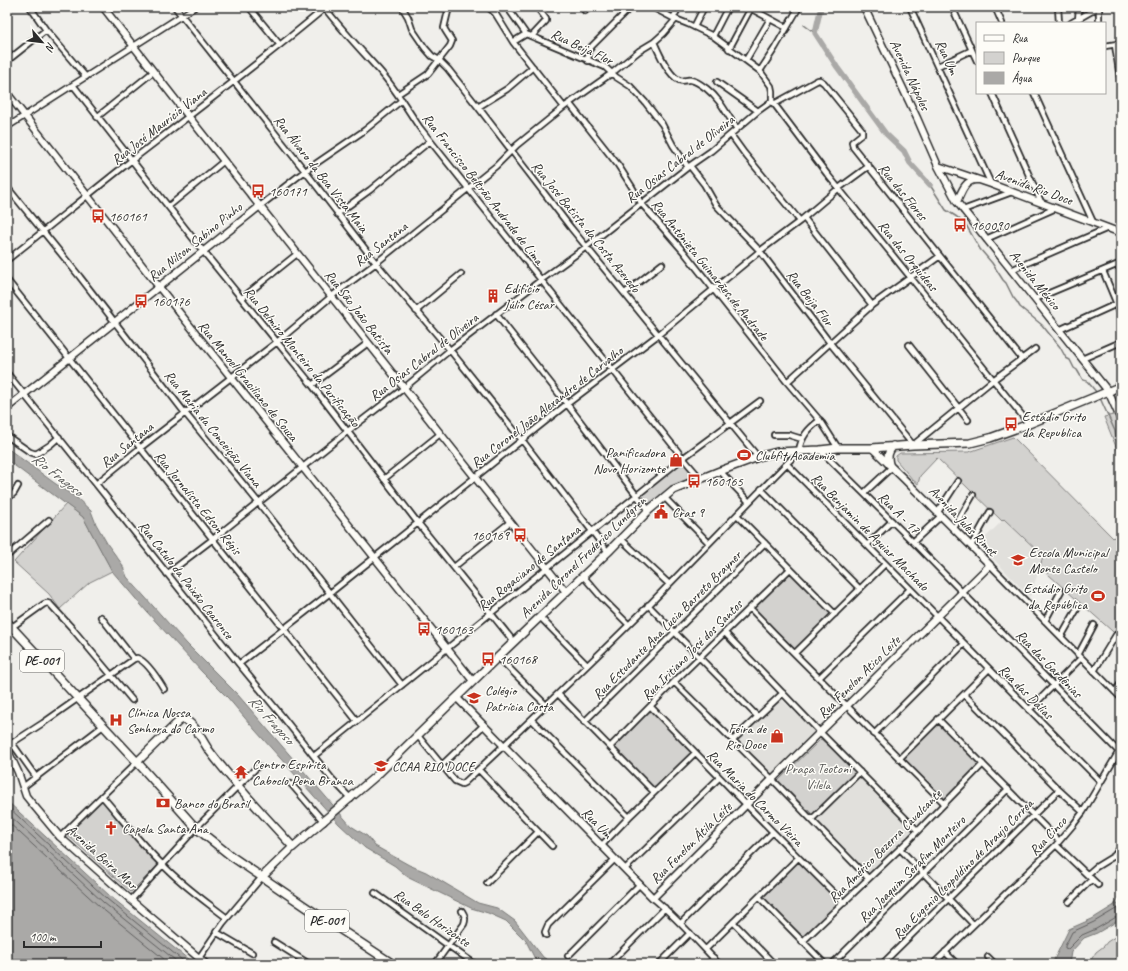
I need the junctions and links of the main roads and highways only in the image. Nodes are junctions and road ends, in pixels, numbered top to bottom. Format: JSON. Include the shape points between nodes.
{"nodes":[{"id":1,"x":1121,"y":386,"type":"edge"},
{"id":2,"x":893,"y":446,"type":"junction"},
{"id":3,"x":890,"y":466,"type":"road end"},
{"id":4,"x":10,"y":625,"type":"edge"},
{"id":5,"x":137,"y":762,"type":"junction"},
{"id":6,"x":294,"y":847,"type":"junction"},
{"id":7,"x":262,"y":877,"type":"junction"},
{"id":8,"x":393,"y":964,"type":"edge"}],
"edges":[{"from":1,"to":2,"type":"main road","name":"Avenida Coronel Frederico Lundgren","via":[[990,438],[970,443]]},
{"from":2,"to":3,"type":"main road","via":[[887,459]]},
{"from":2,"to":6,"type":"main road","name":"Avenida Coronel Frederico Lundgren","via":[[776,452],[720,470],[673,490],[649,510],[377,775]]},
{"from":4,"to":5,"type":"main road","number":"PE-001"},
{"from":5,"to":6,"type":"main road","via":[[174,726],[183,719],[186,720],[237,786]]},
{"from":5,"to":7,"type":"main road","number":"PE-001","via":[[196,828]]},
{"from":6,"to":7,"type":"main road","name":"Avenida Coronel Frederico Lundgren"},
{"from":7,"to":8,"type":"main road","number":"PE-001"}]}
